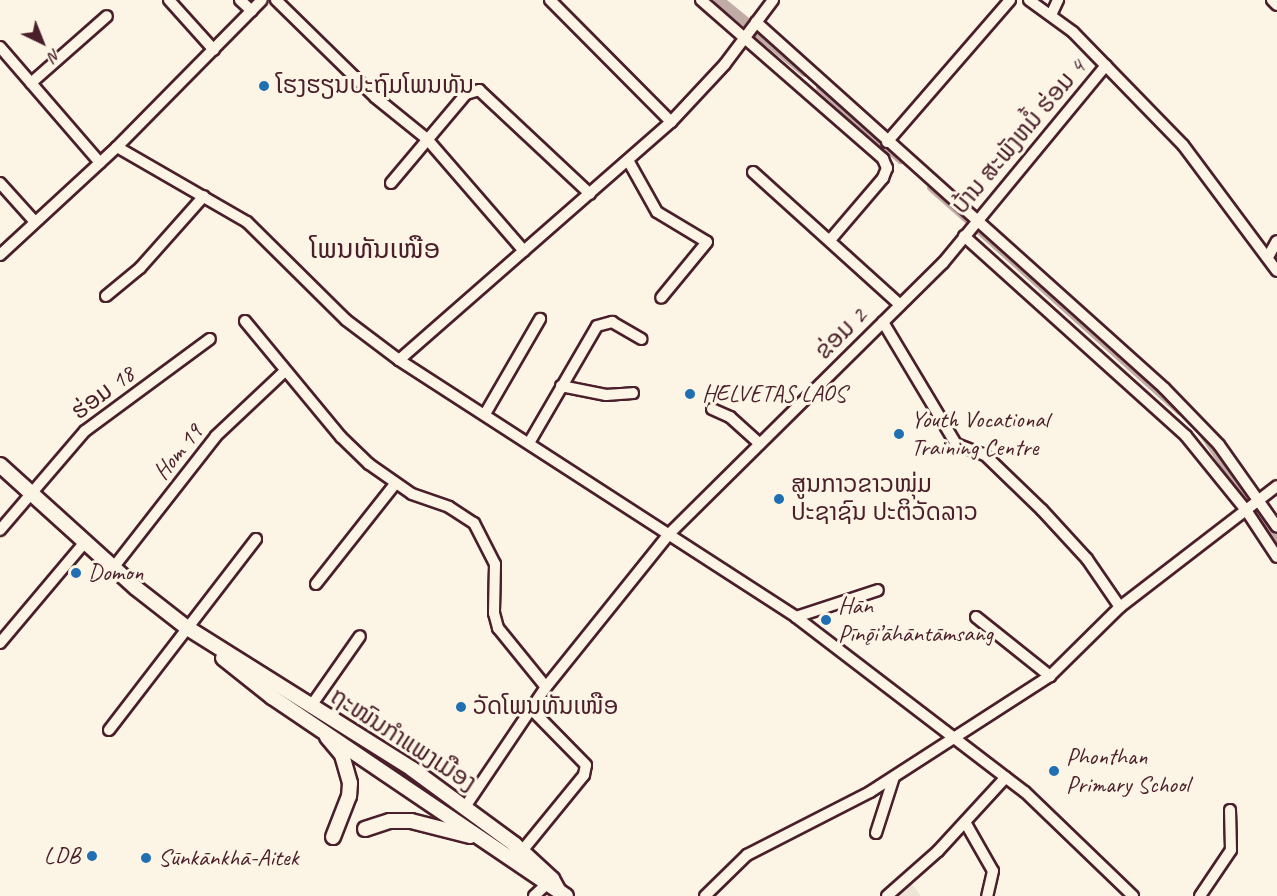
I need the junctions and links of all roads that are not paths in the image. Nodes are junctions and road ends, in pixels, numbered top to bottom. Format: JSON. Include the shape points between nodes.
{"nodes":[{"id":1,"x":169,"y":0,"type":"edge"},
{"id":2,"x":240,"y":0,"type":"edge"},
{"id":3,"x":262,"y":0,"type":"edge"},
{"id":4,"x":276,"y":0,"type":"edge"},
{"id":5,"x":550,"y":0,"type":"edge"},
{"id":6,"x":700,"y":0,"type":"edge"},
{"id":7,"x":773,"y":0,"type":"edge"},
{"id":8,"x":1010,"y":0,"type":"edge"},
{"id":9,"x":1029,"y":0,"type":"edge"},
{"id":10,"x":1058,"y":0,"type":"edge"},
{"id":11,"x":1272,"y":0,"type":"edge"},
{"id":12,"x":1277,"y":5,"type":"edge"},
{"id":13,"x":252,"y":11,"type":"junction"},
{"id":14,"x":1051,"y":15,"type":"junction"},
{"id":15,"x":107,"y":16,"type":"dead end"},
{"id":16,"x":756,"y":22,"type":"junction"},
{"id":17,"x":746,"y":39,"type":"junction"},
{"id":18,"x":0,"y":47,"type":"edge"},
{"id":19,"x":214,"y":50,"type":"junction"},
{"id":20,"x":1106,"y":65,"type":"junction"},
{"id":21,"x":31,"y":83,"type":"junction"},
{"id":22,"x":671,"y":122,"type":"junction"},
{"id":23,"x":427,"y":139,"type":"junction"},
{"id":24,"x":887,"y":142,"type":"junction"},
{"id":25,"x":117,"y":147,"type":"junction"},
{"id":26,"x":629,"y":162,"type":"junction"},
{"id":27,"x":100,"y":163,"type":"junction"},
{"id":28,"x":753,"y":172,"type":"dead end"},
{"id":29,"x":0,"y":183,"type":"edge"},
{"id":30,"x":391,"y":183,"type":"dead end"},
{"id":31,"x":590,"y":194,"type":"junction"},
{"id":32,"x":204,"y":196,"type":"junction"},
{"id":33,"x":978,"y":221,"type":"junction"},
{"id":34,"x":35,"y":222,"type":"junction"},
{"id":35,"x":964,"y":236,"type":"junction"},
{"id":36,"x":830,"y":240,"type":"junction"},
{"id":37,"x":1277,"y":241,"type":"edge"},
{"id":38,"x":524,"y":251,"type":"junction"},
{"id":39,"x":0,"y":255,"type":"edge"},
{"id":40,"x":1268,"y":257,"type":"junction"},
{"id":41,"x":1277,"y":271,"type":"edge"},
{"id":42,"x":106,"y":296,"type":"dead end"},
{"id":43,"x":661,"y":298,"type":"dead end"},
{"id":44,"x":900,"y":305,"type":"junction"},
{"id":45,"x":540,"y":320,"type":"dead end"},
{"id":46,"x":245,"y":321,"type":"dead end"},
{"id":47,"x":883,"y":321,"type":"junction"},
{"id":48,"x":210,"y":339,"type":"dead end"},
{"id":49,"x":642,"y":339,"type":"dead end"},
{"id":50,"x":399,"y":360,"type":"junction"},
{"id":51,"x":285,"y":371,"type":"junction"},
{"id":52,"x":561,"y":386,"type":"junction"},
{"id":53,"x":633,"y":393,"type":"dead end"},
{"id":54,"x":712,"y":409,"type":"dead end"},
{"id":55,"x":484,"y":414,"type":"junction"},
{"id":56,"x":529,"y":443,"type":"junction"},
{"id":57,"x":760,"y":444,"type":"junction"},
{"id":58,"x":0,"y":465,"type":"edge"},
{"id":59,"x":395,"y":484,"type":"junction"},
{"id":60,"x":1277,"y":486,"type":"edge"},
{"id":61,"x":31,"y":492,"type":"junction"},
{"id":62,"x":1258,"y":501,"type":"junction"},
{"id":63,"x":1246,"y":510,"type":"junction"},
{"id":64,"x":1277,"y":527,"type":"edge"},
{"id":65,"x":0,"y":530,"type":"edge"},
{"id":66,"x":669,"y":534,"type":"junction"},
{"id":67,"x":256,"y":539,"type":"dead end"},
{"id":68,"x":85,"y":542,"type":"junction"},
{"id":69,"x":1277,"y":557,"type":"edge"},
{"id":70,"x":113,"y":568,"type":"junction"},
{"id":71,"x":316,"y":584,"type":"dead end"},
{"id":72,"x":878,"y":590,"type":"dead end"},
{"id":73,"x":1120,"y":607,"type":"junction"},
{"id":74,"x":796,"y":617,"type":"junction"},
{"id":75,"x":976,"y":617,"type":"dead end"},
{"id":76,"x":186,"y":627,"type":"junction"},
{"id":77,"x":360,"y":636,"type":"dead end"},
{"id":78,"x":0,"y":643,"type":"edge"},
{"id":79,"x":210,"y":643,"type":"junction"},
{"id":80,"x":1050,"y":676,"type":"junction"},
{"id":81,"x":546,"y":687,"type":"junction"},
{"id":82,"x":311,"y":706,"type":"junction"},
{"id":83,"x":531,"y":709,"type":"junction"},
{"id":84,"x":315,"y":725,"type":"junction"},
{"id":85,"x":109,"y":730,"type":"dead end"},
{"id":86,"x":956,"y":739,"type":"junction"},
{"id":87,"x":393,"y":756,"type":"junction"},
{"id":88,"x":412,"y":769,"type":"junction"},
{"id":89,"x":383,"y":770,"type":"junction"},
{"id":90,"x":894,"y":777,"type":"junction"},
{"id":91,"x":1006,"y":777,"type":"junction"},
{"id":92,"x":401,"y":783,"type":"junction"},
{"id":93,"x":465,"y":807,"type":"junction"},
{"id":94,"x":1230,"y":810,"type":"dead end"},
{"id":95,"x":965,"y":822,"type":"junction"},
{"id":96,"x":365,"y":829,"type":"dead end"},
{"id":97,"x":876,"y":833,"type":"dead end"},
{"id":98,"x":333,"y":837,"type":"dead end"},
{"id":99,"x":487,"y":842,"type":"junction"},
{"id":100,"x":522,"y":851,"type":"junction"},
{"id":101,"x":556,"y":887,"type":"edge"},
{"id":102,"x":534,"y":896,"type":"edge"},
{"id":103,"x":705,"y":896,"type":"edge"},
{"id":104,"x":887,"y":896,"type":"edge"},
{"id":105,"x":987,"y":896,"type":"edge"},
{"id":106,"x":1133,"y":896,"type":"edge"},
{"id":107,"x":1200,"y":896,"type":"edge"}],
"edges":[{"from":1,"to":19,"type":"street"},
{"from":2,"to":13,"type":"street"},
{"from":3,"to":13,"type":"street"},
{"from":4,"to":23,"type":"street","via":[[375,97]]},
{"from":5,"to":22,"type":"street"},
{"from":6,"to":17,"type":"street"},
{"from":7,"to":16,"type":"street"},
{"from":8,"to":24,"type":"street"},
{"from":9,"to":14,"type":"street"},
{"from":10,"to":14,"type":"street"},
{"from":11,"to":12,"type":"street"},
{"from":13,"to":19,"type":"street"},
{"from":14,"to":20,"type":"street"},
{"from":15,"to":21,"type":"street"},
{"from":16,"to":17,"type":"street"},
{"from":16,"to":24,"type":"street"},
{"from":17,"to":22,"type":"street"},
{"from":17,"to":36,"type":"street","via":[[883,159],[887,168],[883,178]]},
{"from":18,"to":21,"type":"street"},
{"from":19,"to":25,"type":"street"},
{"from":20,"to":33,"type":"street","name":"ບ້ານ ສະພັງຫມໍ້ ຮ່ອມ 4"},
{"from":20,"to":40,"type":"street","via":[[1183,145]]},
{"from":21,"to":27,"type":"street"},
{"from":22,"to":26,"type":"street"},
{"from":23,"to":30,"type":"street"},
{"from":23,"to":31,"type":"street","via":[[466,94],[479,90]]},
{"from":23,"to":38,"type":"street"},
{"from":24,"to":33,"type":"street"},
{"from":25,"to":27,"type":"street"},
{"from":25,"to":32,"type":"street"},
{"from":26,"to":31,"type":"street"},
{"from":26,"to":43,"type":"street","via":[[657,212],[706,242]]},
{"from":27,"to":34,"type":"street"},
{"from":28,"to":36,"type":"street"},
{"from":29,"to":34,"type":"street"},
{"from":31,"to":38,"type":"street"},
{"from":32,"to":42,"type":"street","via":[[140,268]]},
{"from":32,"to":50,"type":"street","via":[[247,222],[346,320]]},
{"from":33,"to":35,"type":"street","name":"ບ້ານ ສະພັງຫມໍ້ ຮ່ອມ 4"},
{"from":33,"to":62,"type":"street","via":[[1201,425]]},
{"from":34,"to":39,"type":"street"},
{"from":35,"to":44,"type":"street","name":"ຂ່ອມ 2"},
{"from":35,"to":63,"type":"street","via":[[1186,436]]},
{"from":36,"to":44,"type":"street"},
{"from":37,"to":40,"type":"street"},
{"from":38,"to":50,"type":"street"},
{"from":40,"to":41,"type":"street"},
{"from":44,"to":47,"type":"street","name":"ຂ່ອມ 2"},
{"from":45,"to":55,"type":"street"},
{"from":46,"to":51,"type":"street"},
{"from":47,"to":57,"type":"street","name":"ຂ່ອມ 2"},
{"from":47,"to":73,"type":"street","via":[[956,444],[985,455],[1042,510],[1087,559]]},
{"from":48,"to":61,"type":"street","name":"ຮ່ອມ 18","via":[[85,430]]},
{"from":49,"to":52,"type":"street","via":[[612,322],[601,323]]},
{"from":50,"to":55,"type":"street"},
{"from":51,"to":59,"type":"street","via":[[341,437]]},
{"from":51,"to":70,"type":"street","name":"Hom 19","via":[[216,436]]},
{"from":52,"to":53,"type":"street","via":[[606,395]]},
{"from":52,"to":56,"type":"street"},
{"from":54,"to":57,"type":"street","via":[[730,417]]},
{"from":55,"to":56,"type":"street"},
{"from":56,"to":66,"type":"street"},
{"from":57,"to":66,"type":"street","name":"ຂ່ອມ 2"},
{"from":58,"to":61,"type":"main road","name":"ຖະໜົນກຳແພງເມືອງ"},
{"from":59,"to":71,"type":"street"},
{"from":59,"to":81,"type":"street","via":[[449,507],[482,533],[495,564],[494,613],[498,628]]},
{"from":60,"to":62,"type":"street"},
{"from":61,"to":65,"type":"street","name":"ຮ່ອມ 18"},
{"from":61,"to":68,"type":"main road","name":"ຖະໜົນກຳແພງເມືອງ"},
{"from":62,"to":63,"type":"street"},
{"from":62,"to":64,"type":"street"},
{"from":63,"to":69,"type":"street"},
{"from":63,"to":73,"type":"street"},
{"from":66,"to":74,"type":"street"},
{"from":66,"to":81,"type":"street","name":"ຂ່ອມ 2"},
{"from":67,"to":76,"type":"street"},
{"from":68,"to":70,"type":"main road","name":"ຖະໜົນກຳແພງເມືອງ"},
{"from":68,"to":78,"type":"street"},
{"from":70,"to":76,"type":"main road","name":"ຖະໜົນກຳແພງເມືອງ"},
{"from":72,"to":74,"type":"street"},
{"from":73,"to":80,"type":"street"},
{"from":74,"to":86,"type":"street"},
{"from":75,"to":80,"type":"street"},
{"from":76,"to":79,"type":"main road","name":"ຖະໜົນກຳແພງເມືອງ"},
{"from":76,"to":85,"type":"street"},
{"from":77,"to":82,"type":"street"},
{"from":79,"to":82,"type":"main road","name":"ຖະໜົນກຳແພງເມືອງ"},
{"from":79,"to":84,"type":"main road","name":"ຖະໜົນກຳແພງເມືອງ","via":[[239,672]]},
{"from":80,"to":86,"type":"street"},
{"from":81,"to":83,"type":"street","name":"ຂ່ອມ 2"},
{"from":82,"to":87,"type":"main road","name":"ຖະໜົນກຳແພງເມືອງ"},
{"from":83,"to":93,"type":"street","name":"ຂ່ອມ 2"},
{"from":83,"to":100,"type":"street","via":[[586,765],[584,775]]},
{"from":84,"to":89,"type":"main road","name":"ຖະໜົນກຳແພງເມືອງ"},
{"from":84,"to":98,"type":"main road","via":[[342,755],[350,783]]},
{"from":86,"to":90,"type":"street"},
{"from":86,"to":91,"type":"street"},
{"from":87,"to":88,"type":"main road","name":"ຖະໜົນກຳແພງເມືອງ"},
{"from":87,"to":89,"type":"street"},
{"from":88,"to":92,"type":"street"},
{"from":88,"to":93,"type":"main road","name":"ຖະໜົນກຳແພງເມືອງ"},
{"from":89,"to":92,"type":"main road","name":"ຖະໜົນກຳແພງເມືອງ"},
{"from":90,"to":97,"type":"street"},
{"from":90,"to":103,"type":"street","via":[[747,855]]},
{"from":91,"to":95,"type":"street"},
{"from":91,"to":106,"type":"street"},
{"from":92,"to":99,"type":"main road","name":"ຖະໜົນກຳແພງເມືອງ"},
{"from":93,"to":100,"type":"main road","name":"ຖະໜົນກຳແພງເມືອງ"},
{"from":94,"to":107,"type":"street","via":[[1231,850]]},
{"from":95,"to":104,"type":"street"},
{"from":95,"to":105,"type":"street","via":[[993,870]]},
{"from":96,"to":99,"type":"main road","via":[[390,821],[411,821]]},
{"from":99,"to":101,"type":"main road","name":"ຖະໜົນກຳແພງເມືອງ"},
{"from":100,"to":101,"type":"main road","name":"ຖະໜົນກຳແພງເມືອງ"},
{"from":101,"to":102,"type":"street"}]}
